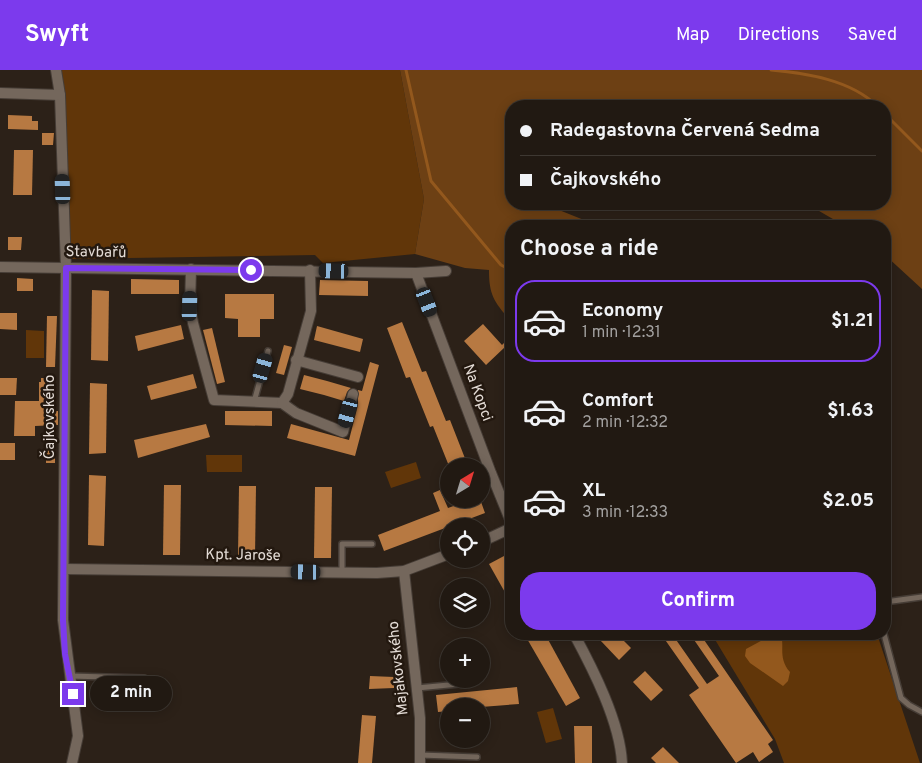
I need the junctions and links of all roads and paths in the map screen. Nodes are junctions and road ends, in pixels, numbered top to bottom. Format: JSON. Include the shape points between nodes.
{"nodes":[{"id":1,"x":56,"y":70,"type":"edge"},
{"id":2,"x":0,"y":93,"type":"edge"},
{"id":3,"x":60,"y":95,"type":"junction"},
{"id":4,"x":0,"y":266,"type":"edge"},
{"id":5,"x":66,"y":268,"type":"junction"},
{"id":6,"x":191,"y":269,"type":"junction"},
{"id":7,"x":310,"y":270,"type":"junction"},
{"id":8,"x":446,"y":271,"type":"dead end"},
{"id":9,"x":416,"y":273,"type":"junction"},
{"id":10,"x":268,"y":351,"type":"dead end"},
{"id":11,"x":296,"y":360,"type":"junction"},
{"id":12,"x":358,"y":377,"type":"dead end"},
{"id":13,"x":353,"y":394,"type":"dead end"},
{"id":14,"x":254,"y":402,"type":"junction"},
{"id":15,"x":282,"y":403,"type":"junction"},
{"id":16,"x":505,"y":507,"type":"edge"},
{"id":17,"x":505,"y":531,"type":"edge"},
{"id":18,"x":490,"y":538,"type":"edge"},
{"id":19,"x":372,"y":544,"type":"dead end"},
{"id":20,"x":440,"y":557,"type":"edge"},
{"id":21,"x":65,"y":569,"type":"junction"},
{"id":22,"x":404,"y":571,"type":"junction"},
{"id":23,"x":342,"y":573,"type":"junction"},
{"id":24,"x":922,"y":597,"type":"edge"},
{"id":25,"x":891,"y":601,"type":"edge"},
{"id":26,"x":577,"y":640,"type":"edge"},
{"id":27,"x":886,"y":640,"type":"edge"},
{"id":28,"x":69,"y":676,"type":"junction"},
{"id":29,"x":144,"y":678,"type":"dead end"},
{"id":30,"x":440,"y":686,"type":"edge"},
{"id":31,"x":417,"y":688,"type":"junction"},
{"id":32,"x":922,"y":712,"type":"edge"},
{"id":33,"x":477,"y":757,"type":"dead end"},
{"id":34,"x":420,"y":759,"type":"edge"},
{"id":35,"x":72,"y":763,"type":"edge"},
{"id":36,"x":622,"y":763,"type":"edge"}],
"edges":[{"from":1,"to":3,"type":"street","name":"Čajkovského"},
{"from":2,"to":3,"type":"street"},
{"from":3,"to":5,"type":"street","name":"Čajkovského"},
{"from":4,"to":5,"type":"street","name":"Stavbařů"},
{"from":5,"to":6,"type":"street","name":"Stavbařů"},
{"from":5,"to":21,"type":"street","name":"Čajkovského"},
{"from":6,"to":7,"type":"street","name":"Stavbařů"},
{"from":6,"to":14,"type":"street","via":[[193,324],[214,400]]},
{"from":7,"to":9,"type":"street","name":"Stavbařů"},
{"from":7,"to":11,"type":"street","via":[[311,311]]},
{"from":8,"to":9,"type":"street","name":"Stavbařů"},
{"from":9,"to":16,"type":"street","name":"Na Kopci"},
{"from":10,"to":14,"type":"lane"},
{"from":11,"to":12,"type":"street"},
{"from":11,"to":15,"type":"street","via":[[288,394]]},
{"from":13,"to":15,"type":"street","via":[[343,432],[296,413]]},
{"from":14,"to":15,"type":"street"},
{"from":17,"to":18,"type":"street"},
{"from":19,"to":23,"type":"lane","via":[[342,544]]},
{"from":20,"to":22,"type":"street","name":"Kpt. Jaroše"},
{"from":21,"to":23,"type":"street","name":"Kpt. Jaroše"},
{"from":21,"to":28,"type":"street","name":"Čajkovského","via":[[63,620]]},
{"from":22,"to":23,"type":"street","name":"Kpt. Jaroše"},
{"from":22,"to":31,"type":"street","name":"Majakovského"},
{"from":24,"to":25,"type":"lane"},
{"from":26,"to":36,"type":"street","via":[[609,710]]},
{"from":27,"to":32,"type":"lane","via":[[902,698]]},
{"from":28,"to":29,"type":"lane"},
{"from":28,"to":35,"type":"street","name":"Čajkovského","via":[[78,736]]},
{"from":30,"to":31,"type":"lane"},
{"from":31,"to":34,"type":"street","name":"Majakovského"},
{"from":33,"to":34,"type":"lane"}]}
